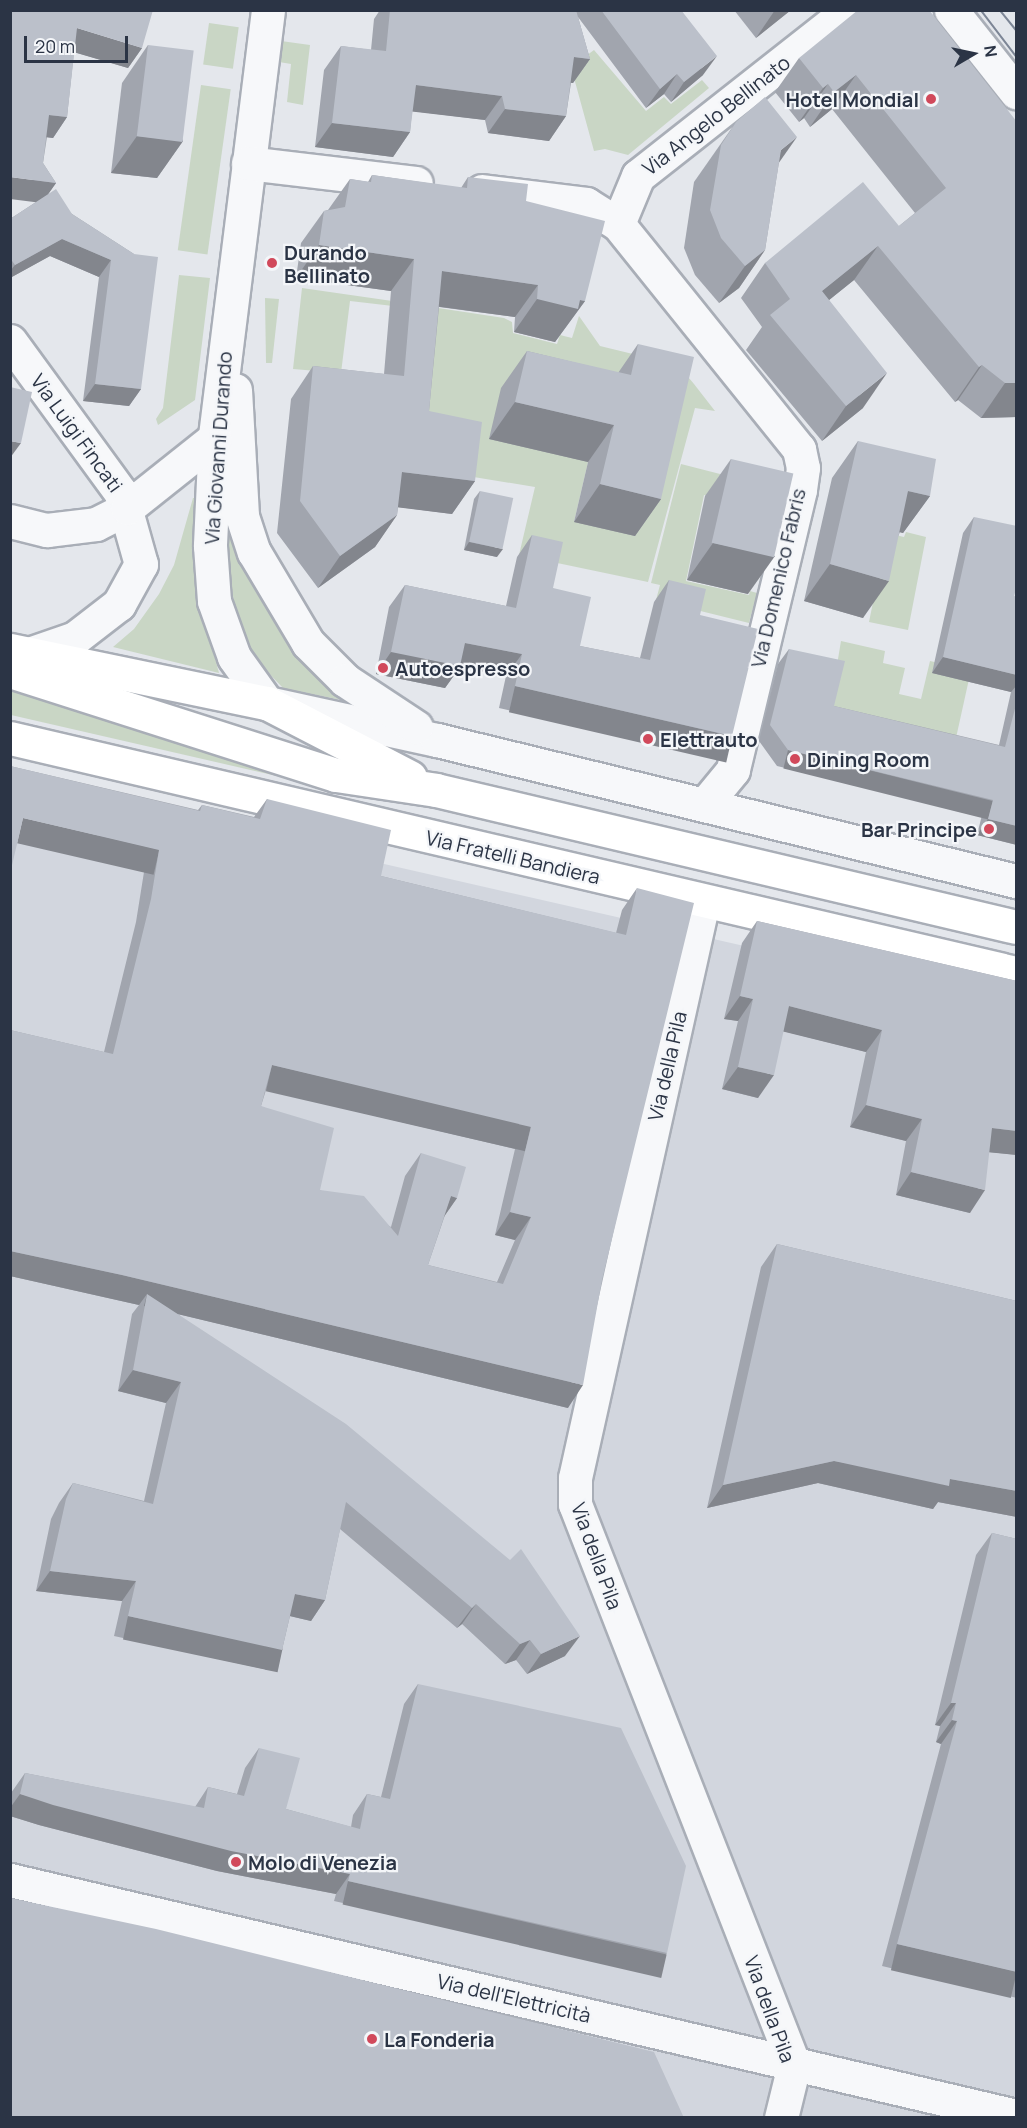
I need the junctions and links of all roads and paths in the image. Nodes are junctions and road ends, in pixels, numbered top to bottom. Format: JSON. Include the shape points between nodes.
{"nodes":[{"id":1,"x":268,"y":10,"type":"edge"},
{"id":2,"x":849,"y":10,"type":"edge"},
{"id":3,"x":951,"y":10,"type":"edge"},
{"id":4,"x":1017,"y":92,"type":"edge"},
{"id":5,"x":248,"y":163,"type":"junction"},
{"id":6,"x":618,"y":224,"type":"junction"},
{"id":7,"x":228,"y":322,"type":"junction"},
{"id":8,"x":10,"y":341,"type":"edge"},
{"id":9,"x":215,"y":438,"type":"junction"},
{"id":10,"x":127,"y":508,"type":"junction"},
{"id":11,"x":10,"y":521,"type":"edge"},
{"id":12,"x":18,"y":658,"type":"edge"},
{"id":13,"x":267,"y":703,"type":"junction"},
{"id":14,"x":10,"y":738,"type":"edge"},
{"id":15,"x":437,"y":740,"type":"junction"},
{"id":16,"x":436,"y":790,"type":"junction"},
{"id":17,"x":705,"y":804,"type":"junction"},
{"id":18,"x":1017,"y":881,"type":"edge"},
{"id":19,"x":703,"y":902,"type":"junction"},
{"id":20,"x":1017,"y":927,"type":"edge"},
{"id":21,"x":1017,"y":973,"type":"edge"},
{"id":22,"x":10,"y":1880,"type":"edge"},
{"id":23,"x":794,"y":2065,"type":"junction"},
{"id":24,"x":1017,"y":2116,"type":"edge"},
{"id":25,"x":781,"y":2118,"type":"edge"}],
"edges":[{"from":1,"to":5,"type":"street","name":"Via Giovanni Durando"},
{"from":2,"to":6,"type":"street","name":"Via Angelo Bellinato","via":[[638,176]]},
{"from":3,"to":4,"type":"street"},
{"from":5,"to":6,"type":"street","via":[[586,204]]},
{"from":5,"to":7,"type":"street","name":"Via Giovanni Durando"},
{"from":6,"to":17,"type":"street","name":"Via Domenico Fabris","via":[[790,435],[803,468],[733,770]]},
{"from":7,"to":9,"type":"street","name":"Via Giovanni Durando"},
{"from":7,"to":15,"type":"street","name":"Via Giovanni Durando","via":[[239,425],[242,516],[254,552],[308,643],[345,680]]},
{"from":8,"to":10,"type":"street","name":"Via Luigi Fincati","via":[[113,481]]},
{"from":9,"to":10,"type":"street"},
{"from":9,"to":13,"type":"street","name":"Via Giovanni Durando","via":[[210,546],[214,601],[234,657]]},
{"from":10,"to":11,"type":"street","via":[[96,524],[47,530]]},
{"from":10,"to":12,"type":"street","name":"Via Luigi Fincati","via":[[141,564],[119,604],[75,638]]},
{"from":12,"to":13,"type":"main road"},
{"from":12,"to":16,"type":"main road","via":[[336,775]]},
{"from":13,"to":15,"type":"street"},
{"from":13,"to":16,"type":"main road"},
{"from":14,"to":19,"type":"main road","name":"Via Fratelli Bandiera"},
{"from":15,"to":17,"type":"street"},
{"from":16,"to":20,"type":"main road"},
{"from":17,"to":18,"type":"street"},
{"from":19,"to":21,"type":"main road","name":"Via Fratelli Bandiera"},
{"from":19,"to":23,"type":"street","name":"Via della Pila","via":[[575,1478],[574,1504]]},
{"from":22,"to":23,"type":"street","name":"Via dell'Elettricità"},
{"from":23,"to":24,"type":"street","name":"Via dell'Elettricità"},
{"from":23,"to":25,"type":"street","name":"Via della Pila"}]}
